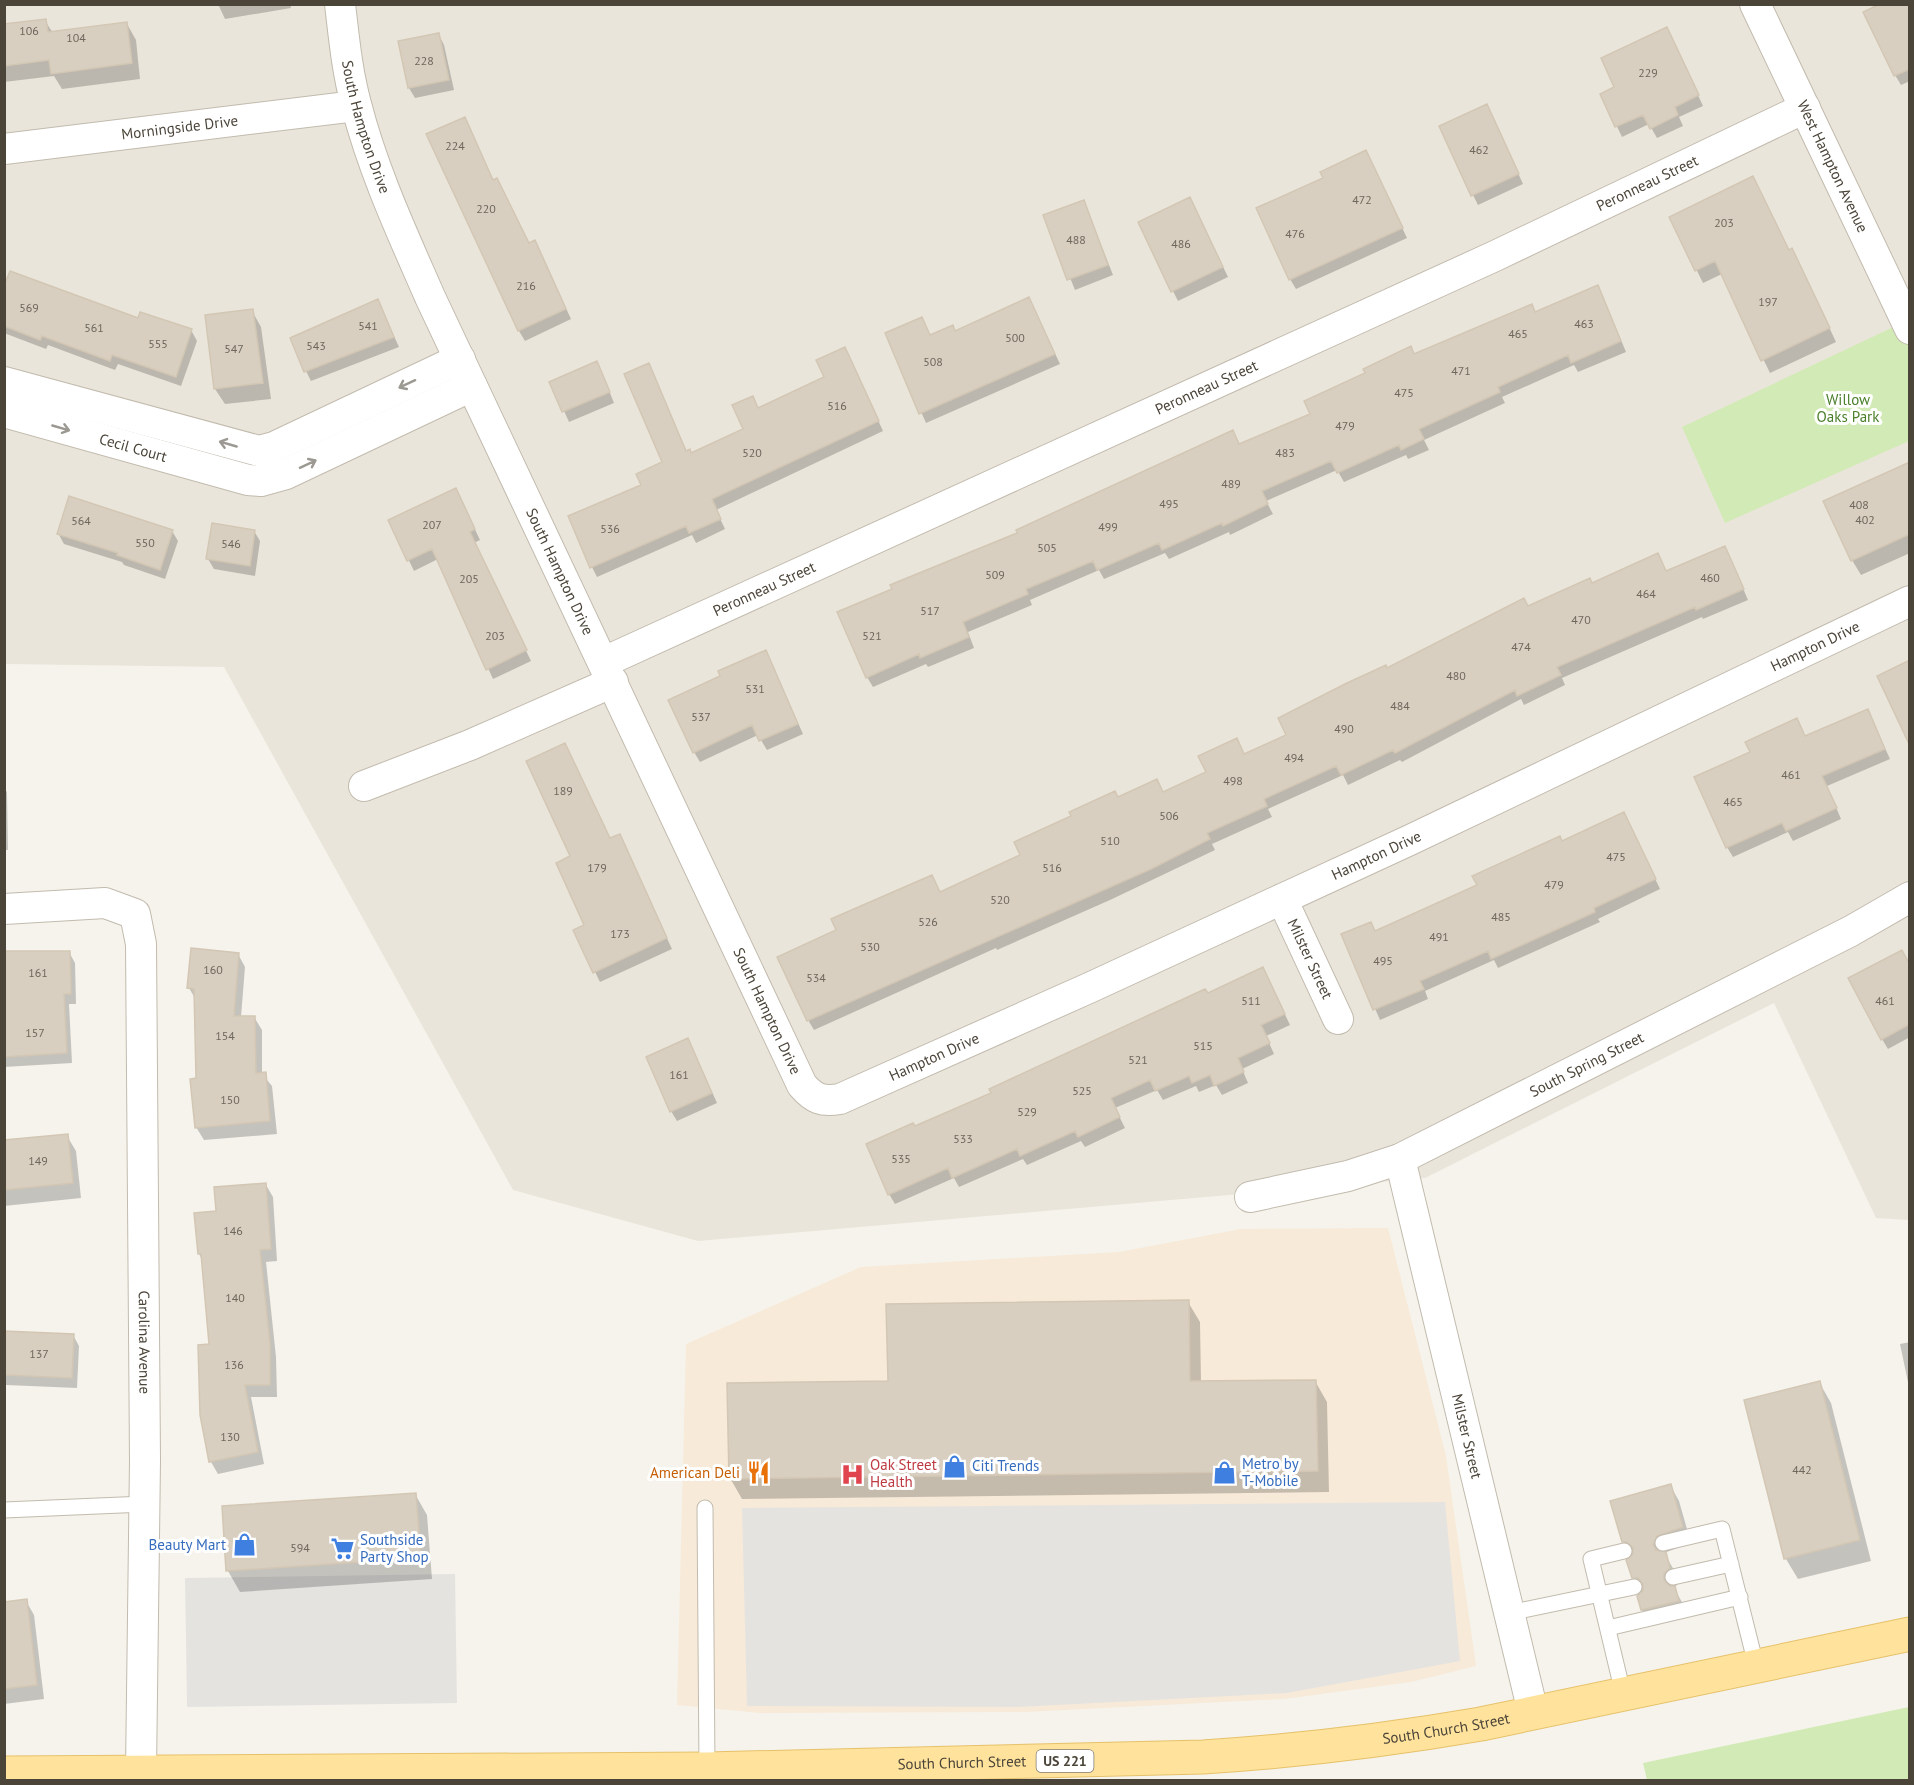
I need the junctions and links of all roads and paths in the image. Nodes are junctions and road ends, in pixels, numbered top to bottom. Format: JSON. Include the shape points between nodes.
{"nodes":[{"id":1,"x":340,"y":4,"type":"edge"},
{"id":2,"x":1755,"y":4,"type":"edge"},
{"id":3,"x":356,"y":106,"type":"junction"},
{"id":4,"x":1805,"y":108,"type":"junction"},
{"id":5,"x":4,"y":149,"type":"edge"},
{"id":6,"x":1910,"y":329,"type":"edge"},
{"id":7,"x":460,"y":359,"type":"junction"},
{"id":8,"x":4,"y":382,"type":"edge"},
{"id":9,"x":472,"y":386,"type":"junction"},
{"id":10,"x":4,"y":412,"type":"edge"},
{"id":11,"x":259,"y":451,"type":"junction"},
{"id":12,"x":261,"y":481,"type":"junction"},
{"id":13,"x":1910,"y":601,"type":"edge"},
{"id":14,"x":609,"y":672,"type":"junction"},
{"id":15,"x":363,"y":786,"type":"dead end"},
{"id":16,"x":1910,"y":897,"type":"edge"},
{"id":17,"x":1282,"y":899,"type":"junction"},
{"id":18,"x":4,"y":909,"type":"edge"},
{"id":19,"x":1338,"y":1019,"type":"dead end"},
{"id":20,"x":840,"y":1099,"type":"joint"},
{"id":21,"x":1400,"y":1159,"type":"junction"},
{"id":22,"x":1250,"y":1197,"type":"dead end"},
{"id":23,"x":145,"y":1504,"type":"junction"},
{"id":24,"x":705,"y":1508,"type":"dead end"},
{"id":25,"x":4,"y":1510,"type":"edge"},
{"id":26,"x":1663,"y":1543,"type":"dead end"},
{"id":27,"x":1624,"y":1551,"type":"dead end"},
{"id":28,"x":1731,"y":1564,"type":"junction"},
{"id":29,"x":1673,"y":1578,"type":"dead end"},
{"id":30,"x":1634,"y":1587,"type":"dead end"},
{"id":31,"x":1600,"y":1594,"type":"junction"},
{"id":32,"x":1740,"y":1597,"type":"junction"},
{"id":33,"x":1509,"y":1612,"type":"junction"},
{"id":34,"x":1608,"y":1628,"type":"junction"},
{"id":35,"x":1910,"y":1634,"type":"edge"},
{"id":36,"x":1756,"y":1665,"type":"junction"},
{"id":37,"x":1623,"y":1693,"type":"junction"},
{"id":38,"x":1533,"y":1712,"type":"junction"},
{"id":39,"x":707,"y":1769,"type":"junction"},
{"id":40,"x":141,"y":1772,"type":"junction"},
{"id":41,"x":4,"y":1773,"type":"edge"}],
"edges":[{"from":1,"to":3,"type":"street","name":"South Hampton Drive","via":[[345,56]]},
{"from":2,"to":4,"type":"street","name":"West Hampton Avenue"},
{"from":3,"to":5,"type":"street","name":"Morningside Drive"},
{"from":3,"to":7,"type":"street","name":"South Hampton Drive","via":[[402,234]]},
{"from":4,"to":6,"type":"street","name":"West Hampton Avenue"},
{"from":4,"to":14,"type":"street","name":"Peronneau Street"},
{"from":7,"to":9,"type":"street","name":"South Hampton Drive"},
{"from":7,"to":11,"type":"street","one_way":true},
{"from":11,"to":8,"type":"street","name":"Cecil Court","one_way":true},
{"from":12,"to":9,"type":"street","name":"Cecil Court","one_way":true,"via":[[286,474]]},
{"from":9,"to":14,"type":"street","name":"South Hampton Drive"},
{"from":10,"to":12,"type":"street","name":"Cecil Court","one_way":true},
{"from":11,"to":12,"type":"street"},
{"from":13,"to":17,"type":"street","name":"Hampton Drive"},
{"from":14,"to":15,"type":"street","name":"Peronneau Street","via":[[470,745]]},
{"from":14,"to":20,"type":"street","name":"South Hampton Drive","via":[[802,1085],[812,1096],[826,1101]]},
{"from":16,"to":21,"type":"street","name":"South Spring Street","via":[[1841,937]]},
{"from":17,"to":19,"type":"street","name":"Milster Street"},
{"from":17,"to":20,"type":"street","name":"Hampton Drive"},
{"from":18,"to":23,"type":"street","name":"Carolina Avenue","via":[[105,903],[135,914],[141,944]]},
{"from":21,"to":22,"type":"street","name":"South Spring Street","via":[[1348,1176]]},
{"from":21,"to":33,"type":"street","name":"Milster Street"},
{"from":23,"to":25,"type":"lane"},
{"from":23,"to":40,"type":"street","name":"Carolina Avenue"},
{"from":24,"to":39,"type":"lane"},
{"from":26,"to":28,"type":"lane","via":[[1722,1529]]},
{"from":27,"to":31,"type":"lane","via":[[1591,1559]]},
{"from":28,"to":29,"type":"lane"},
{"from":28,"to":32,"type":"lane"},
{"from":30,"to":31,"type":"lane"},
{"from":31,"to":33,"type":"lane"},
{"from":31,"to":34,"type":"lane"},
{"from":32,"to":34,"type":"lane"},
{"from":32,"to":36,"type":"lane"},
{"from":33,"to":38,"type":"street","name":"Milster Street"},
{"from":34,"to":37,"type":"lane"},
{"from":35,"to":36,"type":"main road","name":"South Church Street","number":"US 221"},
{"from":36,"to":37,"type":"main road","name":"South Church Street","number":"US 221"},
{"from":37,"to":38,"type":"main road","name":"South Church Street","number":"US 221"},
{"from":38,"to":39,"type":"main road","name":"South Church Street","number":"US 221","via":[[1412,1736],[1203,1758]]},
{"from":39,"to":40,"type":"main road","name":"South Church Street","number":"US 221"},
{"from":40,"to":41,"type":"main road","name":"South Church Street","number":"US 221"}]}
